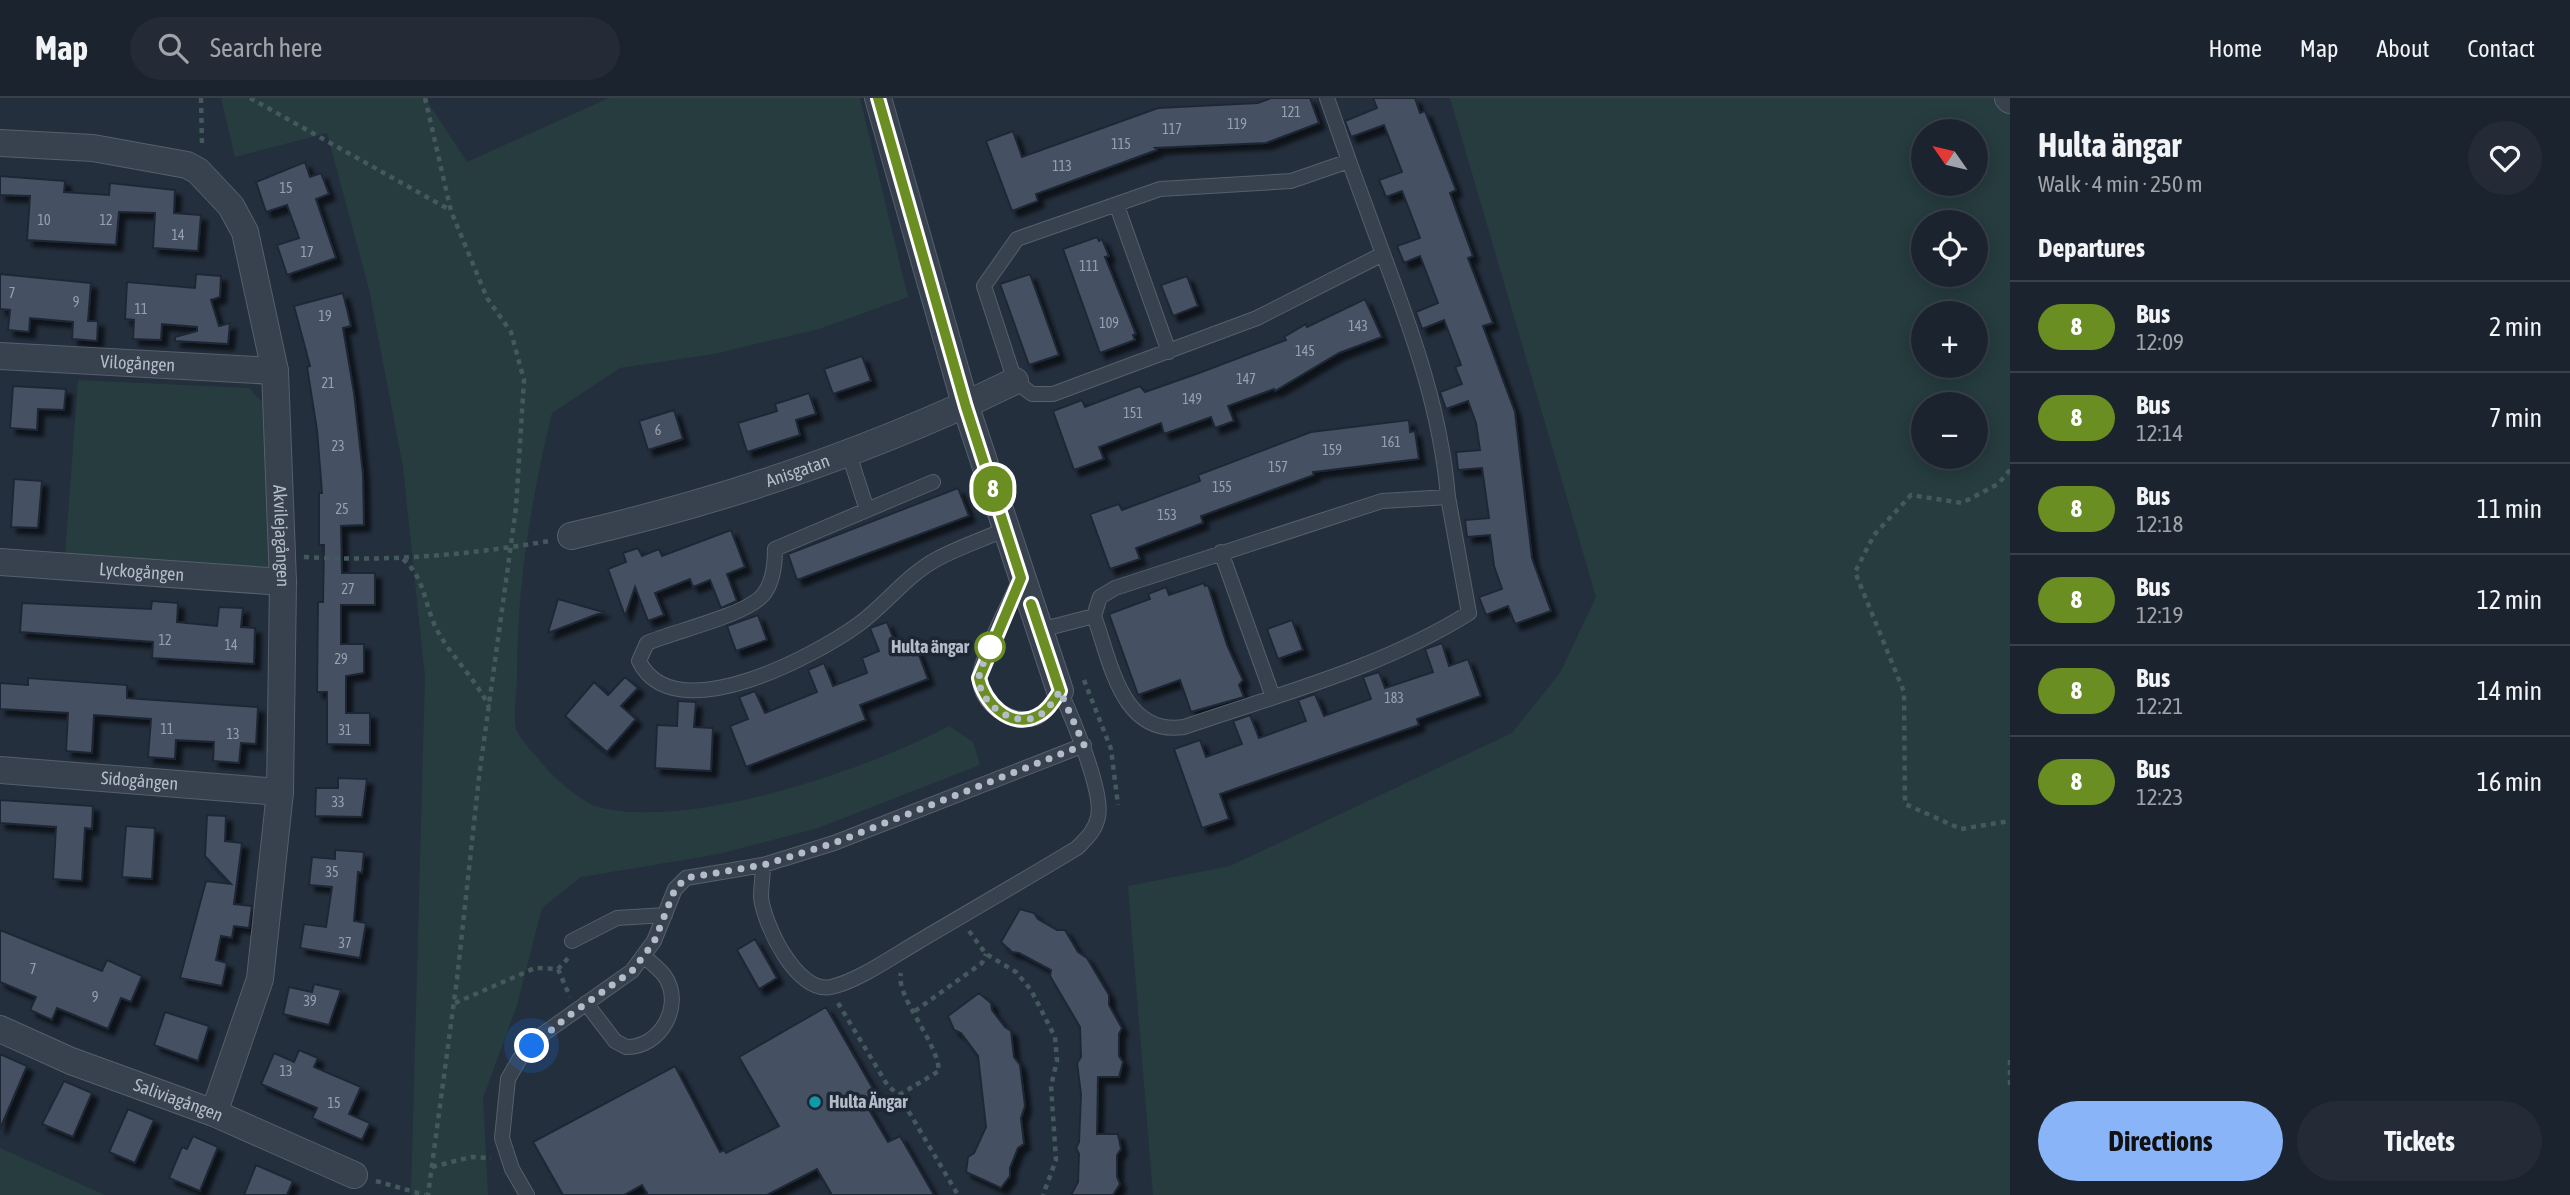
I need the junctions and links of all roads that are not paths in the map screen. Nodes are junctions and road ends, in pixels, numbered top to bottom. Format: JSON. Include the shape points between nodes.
{"nodes":[{"id":1,"x":878,"y":98,"type":"edge"},
{"id":2,"x":1327,"y":98,"type":"edge"},
{"id":3,"x":0,"y":143,"type":"edge"},
{"id":4,"x":1349,"y":161,"type":"junction"},
{"id":5,"x":1118,"y":206,"type":"junction"},
{"id":6,"x":1383,"y":254,"type":"junction"},
{"id":7,"x":1169,"y":352,"type":"junction"},
{"id":8,"x":0,"y":356,"type":"edge"},
{"id":9,"x":275,"y":371,"type":"junction"},
{"id":10,"x":1014,"y":381,"type":"junction"},
{"id":11,"x":966,"y":407,"type":"junction"},
{"id":12,"x":848,"y":451,"type":"junction"},
{"id":13,"x":933,"y":482,"type":"dead end"},
{"id":14,"x":1448,"y":497,"type":"junction"},
{"id":15,"x":867,"y":510,"type":"junction"},
{"id":16,"x":1006,"y":529,"type":"junction"},
{"id":17,"x":571,"y":536,"type":"road end"},
{"id":18,"x":1221,"y":552,"type":"junction"},
{"id":19,"x":0,"y":562,"type":"edge"},
{"id":20,"x":283,"y":569,"type":"junction"},
{"id":21,"x":1021,"y":578,"type":"junction"},
{"id":22,"x":1094,"y":616,"type":"junction"},
{"id":23,"x":1040,"y":630,"type":"junction"},
{"id":24,"x":1060,"y":691,"type":"junction"},
{"id":25,"x":1273,"y":697,"type":"junction"},
{"id":26,"x":1084,"y":745,"type":"junction"},
{"id":27,"x":0,"y":770,"type":"edge"},
{"id":28,"x":279,"y":792,"type":"junction"},
{"id":29,"x":763,"y":865,"type":"junction"},
{"id":30,"x":665,"y":915,"type":"junction"},
{"id":31,"x":572,"y":941,"type":"road end"},
{"id":32,"x":644,"y":956,"type":"junction"},
{"id":33,"x":582,"y":1006,"type":"junction"},
{"id":34,"x":0,"y":1029,"type":"edge"},
{"id":35,"x":214,"y":1113,"type":"junction"},
{"id":36,"x":354,"y":1175,"type":"road end"},
{"id":37,"x":527,"y":1195,"type":"edge"}],
"edges":[{"from":1,"to":11,"type":"street"},
{"from":2,"to":4,"type":"lane"},
{"from":3,"to":9,"type":"street","name":"Akvilejagången","via":[[93,148],[198,171],[231,206],[245,232]]},
{"from":4,"to":5,"type":"lane","via":[[1291,181],[1160,189]]},
{"from":4,"to":6,"type":"lane"},
{"from":5,"to":7,"type":"lane"},
{"from":5,"to":10,"type":"lane","via":[[1017,239],[984,286]]},
{"from":6,"to":7,"type":"lane","via":[[1257,318]]},
{"from":6,"to":14,"type":"lane","via":[[1430,393],[1444,446]]},
{"from":7,"to":10,"type":"lane","via":[[1053,394],[1032,394]]},
{"from":8,"to":9,"type":"street","name":"Vilogången"},
{"from":9,"to":20,"type":"street","name":"Akvilejagången"},
{"from":10,"to":11,"type":"street","name":"Anisgatan"},
{"from":11,"to":12,"type":"street","name":"Anisgatan"},
{"from":11,"to":16,"type":"street"},
{"from":12,"to":15,"type":"lane"},
{"from":12,"to":17,"type":"street","name":"Anisgatan","via":[[662,515]]},
{"from":13,"to":15,"type":"lane"},
{"from":14,"to":18,"type":"lane","via":[[1382,501]]},
{"from":14,"to":25,"type":"lane","via":[[1469,613],[1370,663]]},
{"from":15,"to":16,"type":"lane","via":[[775,549],[769,586],[762,597],[745,609],[647,643],[639,661],[644,672],[659,685],[701,691],[758,678],[814,653],[860,623],[936,559]]},
{"from":16,"to":21,"type":"street"},
{"from":18,"to":22,"type":"lane","via":[[1115,588],[1100,597]]},
{"from":18,"to":25,"type":"lane"},
{"from":19,"to":20,"type":"street","name":"Lyckogången"},
{"from":20,"to":28,"type":"street","name":"Akvilejagången"},
{"from":21,"to":23,"type":"street"},
{"from":21,"to":24,"type":"lane","via":[[982,669],[982,690],[996,709],[1019,718],[1034,718]]},
{"from":22,"to":23,"type":"lane"},
{"from":22,"to":25,"type":"lane","via":[[1127,706],[1152,725],[1184,727]]},
{"from":23,"to":24,"type":"street"},
{"from":24,"to":26,"type":"lane"},
{"from":26,"to":29,"type":"lane","via":[[834,843]]},
{"from":26,"to":29,"type":"lane","via":[[1100,813],[1093,833],[1077,848],[947,925],[831,987],[815,986],[785,956],[761,898]]},
{"from":27,"to":28,"type":"street","name":"Sidogången"},
{"from":28,"to":35,"type":"street","name":"Akvilejagången","via":[[260,979]]},
{"from":29,"to":30,"type":"lane","via":[[686,878],[675,889]]},
{"from":30,"to":31,"type":"lane","via":[[617,918]]},
{"from":30,"to":32,"type":"lane"},
{"from":32,"to":33,"type":"lane","via":[[632,971]]},
{"from":32,"to":33,"type":"lane","via":[[665,976],[671,1001],[664,1028],[648,1043],[626,1047],[615,1041]]},
{"from":33,"to":37,"type":"lane","via":[[528,1050],[508,1079],[502,1138]]},
{"from":34,"to":35,"type":"street","name":"Saliviagången","via":[[71,1061]]},
{"from":35,"to":36,"type":"street","name":"Saliviagången"}]}
